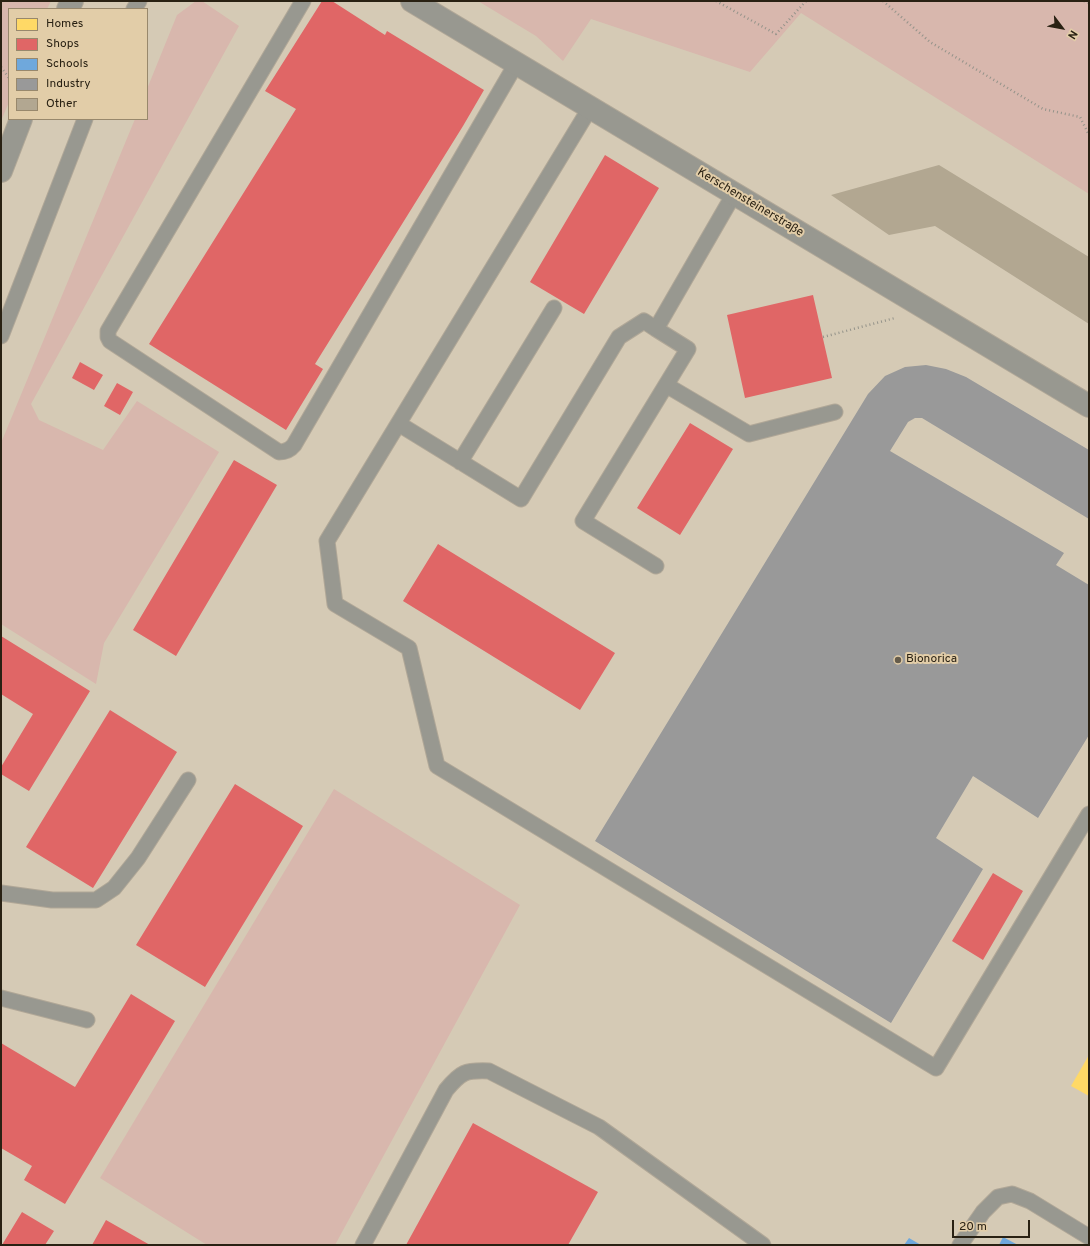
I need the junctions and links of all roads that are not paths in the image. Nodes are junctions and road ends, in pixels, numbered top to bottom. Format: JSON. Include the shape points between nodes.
{"nodes":[{"id":1,"x":303,"y":1,"type":"edge"},
{"id":2,"x":412,"y":1,"type":"edge"},
{"id":3,"x":516,"y":64,"type":"junction"},
{"id":4,"x":590,"y":108,"type":"junction"},
{"id":5,"x":21,"y":120,"type":"edge"},
{"id":6,"x":85,"y":120,"type":"edge"},
{"id":7,"x":1,"y":171,"type":"edge"},
{"id":8,"x":734,"y":194,"type":"junction"},
{"id":9,"x":554,"y":308,"type":"dead end"},
{"id":10,"x":656,"y":329,"type":"junction"},
{"id":11,"x":1,"y":336,"type":"edge"},
{"id":12,"x":666,"y":385,"type":"junction"},
{"id":13,"x":1089,"y":406,"type":"edge"},
{"id":14,"x":835,"y":412,"type":"dead end"},
{"id":15,"x":399,"y":424,"type":"junction"},
{"id":16,"x":460,"y":462,"type":"junction"},
{"id":17,"x":656,"y":566,"type":"dead end"},
{"id":18,"x":188,"y":780,"type":"dead end"},
{"id":19,"x":1089,"y":814,"type":"edge"},
{"id":20,"x":1,"y":893,"type":"edge"},
{"id":21,"x":1,"y":998,"type":"edge"},
{"id":22,"x":87,"y":1020,"type":"dead end"},
{"id":23,"x":1089,"y":1237,"type":"edge"},
{"id":24,"x":363,"y":1245,"type":"edge"},
{"id":25,"x":763,"y":1245,"type":"edge"},
{"id":26,"x":960,"y":1245,"type":"edge"}],
"edges":[{"from":1,"to":3,"type":"lane","via":[[108,331],[110,342],[279,452],[289,450],[294,445]]},
{"from":2,"to":3,"type":"street","name":"Kerschensteinerstraße"},
{"from":3,"to":4,"type":"street","name":"Kerschensteinerstraße"},
{"from":4,"to":8,"type":"street","name":"Kerschensteinerstraße"},
{"from":4,"to":15,"type":"lane"},
{"from":5,"to":7,"type":"street"},
{"from":6,"to":11,"type":"lane"},
{"from":8,"to":10,"type":"lane"},
{"from":8,"to":13,"type":"street","name":"Kerschensteinerstraße"},
{"from":9,"to":16,"type":"lane"},
{"from":10,"to":12,"type":"lane","via":[[688,349]]},
{"from":10,"to":16,"type":"lane","via":[[644,321],[619,337],[521,499]]},
{"from":12,"to":14,"type":"lane","via":[[749,434]]},
{"from":12,"to":17,"type":"lane","via":[[583,521]]},
{"from":15,"to":16,"type":"lane"},
{"from":15,"to":19,"type":"lane","via":[[327,541],[335,604],[409,648],[437,766],[936,1068]]},
{"from":18,"to":20,"type":"lane","via":[[138,858],[114,888],[96,900],[52,900]]},
{"from":21,"to":22,"type":"lane"},
{"from":23,"to":26,"type":"lane","via":[[1030,1201],[1012,1194],[998,1197],[983,1212]]},
{"from":24,"to":25,"type":"lane","via":[[446,1090],[456,1078],[470,1071],[489,1071],[599,1127]]}]}
